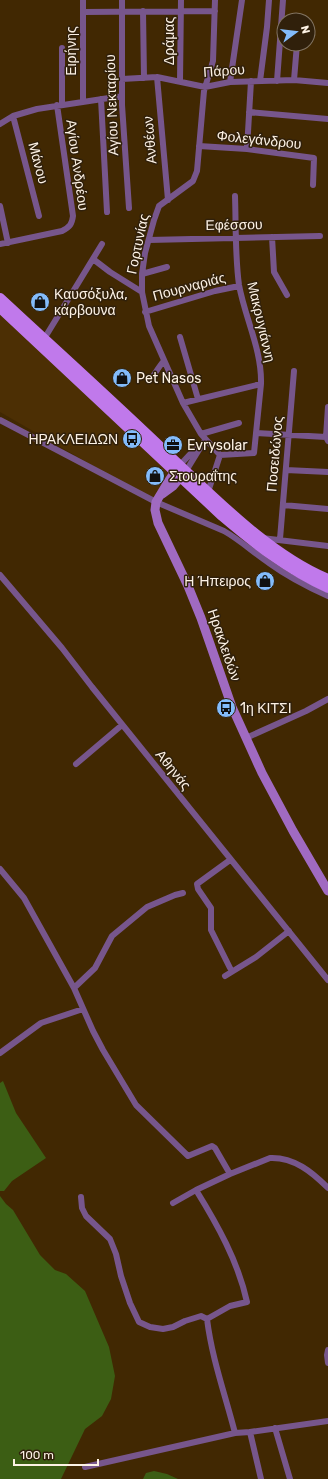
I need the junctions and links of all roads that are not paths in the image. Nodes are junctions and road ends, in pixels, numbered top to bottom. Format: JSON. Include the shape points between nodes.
{"nodes":[{"id":1,"x":82,"y":0,"type":"edge"},
{"id":2,"x":122,"y":0,"type":"edge"},
{"id":3,"x":181,"y":0,"type":"edge"},
{"id":4,"x":214,"y":0,"type":"edge"},
{"id":5,"x":242,"y":0,"type":"edge"},
{"id":6,"x":269,"y":0,"type":"edge"},
{"id":7,"x":283,"y":0,"type":"edge"},
{"id":8,"x":181,"y":11,"type":"junction"},
{"id":9,"x":215,"y":11,"type":"junction"},
{"id":10,"x":83,"y":12,"type":"junction"},
{"id":11,"x":122,"y":12,"type":"junction"},
{"id":12,"x":144,"y":12,"type":"junction"},
{"id":13,"x":62,"y":48,"type":"dead end"},
{"id":14,"x":296,"y":52,"type":"edge"},
{"id":15,"x":157,"y":77,"type":"junction"},
{"id":16,"x":144,"y":78,"type":"junction"},
{"id":17,"x":122,"y":79,"type":"junction"},
{"id":18,"x":294,"y":80,"type":"junction"},
{"id":19,"x":180,"y":81,"type":"junction"},
{"id":20,"x":260,"y":81,"type":"junction"},
{"id":21,"x":277,"y":81,"type":"junction"},
{"id":22,"x":230,"y":82,"type":"junction"},
{"id":23,"x":251,"y":82,"type":"junction"},
{"id":24,"x":328,"y":83,"type":"edge"},
{"id":25,"x":205,"y":87,"type":"junction"},
{"id":26,"x":122,"y":96,"type":"junction"},
{"id":27,"x":100,"y":99,"type":"junction"},
{"id":28,"x":83,"y":102,"type":"junction"},
{"id":29,"x":60,"y":105,"type":"junction"},
{"id":30,"x":249,"y":112,"type":"junction"},
{"id":31,"x":13,"y":116,"type":"junction"},
{"id":32,"x":328,"y":119,"type":"edge"},
{"id":33,"x":0,"y":124,"type":"edge"},
{"id":34,"x":199,"y":146,"type":"junction"},
{"id":35,"x":247,"y":150,"type":"junction"},
{"id":36,"x":313,"y":185,"type":"dead end"},
{"id":37,"x":235,"y":196,"type":"dead end"},
{"id":38,"x":168,"y":200,"type":"junction"},
{"id":39,"x":0,"y":206,"type":"edge"},
{"id":40,"x":129,"y":208,"type":"dead end"},
{"id":41,"x":107,"y":212,"type":"dead end"},
{"id":42,"x":39,"y":216,"type":"dead end"},
{"id":43,"x":272,"y":236,"type":"junction"},
{"id":44,"x":320,"y":236,"type":"dead end"},
{"id":45,"x":237,"y":237,"type":"junction"},
{"id":46,"x":149,"y":240,"type":"junction"},
{"id":47,"x":8,"y":243,"type":"junction"},
{"id":48,"x":0,"y":244,"type":"edge"},
{"id":49,"x":102,"y":244,"type":"dead end"},
{"id":50,"x":93,"y":259,"type":"junction"},
{"id":51,"x":167,"y":267,"type":"dead end"},
{"id":52,"x":142,"y":274,"type":"junction"},
{"id":53,"x":239,"y":286,"type":"junction"},
{"id":54,"x":142,"y":292,"type":"junction"},
{"id":55,"x":287,"y":295,"type":"dead end"},
{"id":56,"x":0,"y":298,"type":"edge"},
{"id":57,"x":0,"y":308,"type":"edge"},
{"id":58,"x":145,"y":312,"type":"junction"},
{"id":59,"x":180,"y":337,"type":"dead end"},
{"id":60,"x":44,"y":339,"type":"junction"},
{"id":61,"x":164,"y":361,"type":"junction"},
{"id":62,"x":294,"y":371,"type":"dead end"},
{"id":63,"x":149,"y":381,"type":"dead end"},
{"id":64,"x":261,"y":384,"type":"junction"},
{"id":65,"x":198,"y":399,"type":"junction"},
{"id":66,"x":183,"y":403,"type":"junction"},
{"id":67,"x":328,"y":406,"type":"edge"},
{"id":68,"x":0,"y":420,"type":"edge"},
{"id":69,"x":239,"y":423,"type":"dead end"},
{"id":70,"x":256,"y":433,"type":"junction"},
{"id":71,"x":201,"y":434,"type":"junction"},
{"id":72,"x":289,"y":434,"type":"junction"},
{"id":73,"x":327,"y":439,"type":"edge"},
{"id":74,"x":205,"y":440,"type":"junction"},
{"id":75,"x":220,"y":455,"type":"junction"},
{"id":76,"x":286,"y":470,"type":"junction"},
{"id":77,"x":180,"y":471,"type":"junction"},
{"id":78,"x":328,"y":472,"type":"edge"},
{"id":79,"x":208,"y":492,"type":"junction"},
{"id":80,"x":159,"y":498,"type":"junction"},
{"id":81,"x":283,"y":505,"type":"junction"},
{"id":82,"x":328,"y":508,"type":"edge"},
{"id":83,"x":262,"y":538,"type":"junction"},
{"id":84,"x":280,"y":539,"type":"junction"},
{"id":85,"x":328,"y":546,"type":"edge"},
{"id":86,"x":0,"y":575,"type":"edge"},
{"id":87,"x":328,"y":579,"type":"edge"},
{"id":88,"x":328,"y":588,"type":"edge"},
{"id":89,"x":328,"y":596,"type":"edge"},
{"id":90,"x":328,"y":699,"type":"edge"},
{"id":91,"x":122,"y":725,"type":"junction"},
{"id":92,"x":246,"y":738,"type":"junction"},
{"id":93,"x":76,"y":764,"type":"dead end"},
{"id":94,"x":230,"y":860,"type":"junction"},
{"id":95,"x":0,"y":869,"type":"edge"},
{"id":96,"x":328,"y":891,"type":"edge"},
{"id":97,"x":183,"y":893,"type":"dead end"},
{"id":98,"x":289,"y":931,"type":"junction"},
{"id":99,"x":230,"y":968,"type":"dead end"},
{"id":100,"x":225,"y":976,"type":"dead end"},
{"id":101,"x":328,"y":980,"type":"edge"},
{"id":102,"x":74,"y":988,"type":"junction"},
{"id":103,"x":83,"y":1009,"type":"junction"},
{"id":104,"x":0,"y":1054,"type":"edge"},
{"id":105,"x":230,"y":1174,"type":"junction"},
{"id":106,"x":328,"y":1188,"type":"edge"},
{"id":107,"x":196,"y":1190,"type":"junction"},
{"id":108,"x":81,"y":1197,"type":"dead end"},
{"id":109,"x":172,"y":1203,"type":"dead end"},
{"id":110,"x":207,"y":1319,"type":"junction"},
{"id":111,"x":328,"y":1350,"type":"edge"},
{"id":112,"x":328,"y":1363,"type":"edge"},
{"id":113,"x":328,"y":1421,"type":"edge"},
{"id":114,"x":275,"y":1428,"type":"junction"},
{"id":115,"x":250,"y":1432,"type":"junction"},
{"id":116,"x":235,"y":1433,"type":"junction"},
{"id":117,"x":85,"y":1467,"type":"dead end"},
{"id":118,"x":261,"y":1479,"type":"edge"},
{"id":119,"x":290,"y":1479,"type":"edge"}],
"edges":[{"from":1,"to":10,"type":"street","name":"Ειρήνης"},
{"from":2,"to":11,"type":"street","name":"Αγίου Νεκταρίου"},
{"from":3,"to":8,"type":"street","name":"Δράμας"},
{"from":4,"to":9,"type":"street","name":"Γορτυνίας"},
{"from":5,"to":22,"type":"street"},
{"from":6,"to":20,"type":"street"},
{"from":7,"to":21,"type":"street"},
{"from":8,"to":9,"type":"street"},
{"from":8,"to":12,"type":"street"},
{"from":8,"to":19,"type":"street","name":"Δράμας"},
{"from":9,"to":25,"type":"street","name":"Γορτυνίας","via":[[213,61]]},
{"from":10,"to":11,"type":"street"},
{"from":10,"to":28,"type":"street","name":"Ειρήνης"},
{"from":11,"to":12,"type":"street"},
{"from":11,"to":17,"type":"street","name":"Αγίου Νεκταρίου"},
{"from":12,"to":16,"type":"street"},
{"from":13,"to":29,"type":"street"},
{"from":14,"to":18,"type":"street"},
{"from":15,"to":16,"type":"street","name":"Πάρου"},
{"from":15,"to":19,"type":"street","name":"Πάρου"},
{"from":15,"to":38,"type":"street","name":"Ανθέων"},
{"from":16,"to":17,"type":"street","name":"Πάρου"},
{"from":17,"to":26,"type":"street","name":"Αγίου Νεκταρίου"},
{"from":18,"to":21,"type":"street","name":"Πάρου"},
{"from":18,"to":24,"type":"street","name":"Πάρου"},
{"from":19,"to":25,"type":"street","name":"Πάρου"},
{"from":20,"to":21,"type":"street","name":"Πάρου"},
{"from":20,"to":23,"type":"street","name":"Πάρου"},
{"from":22,"to":23,"type":"street","name":"Πάρου"},
{"from":22,"to":25,"type":"street","name":"Πάρου"},
{"from":23,"to":30,"type":"street"},
{"from":25,"to":34,"type":"street","name":"Γορτυνίας"},
{"from":26,"to":27,"type":"street"},
{"from":26,"to":40,"type":"street","name":"Αγίου Νεκταρίου"},
{"from":27,"to":28,"type":"street"},
{"from":27,"to":41,"type":"street"},
{"from":28,"to":29,"type":"street"},
{"from":29,"to":31,"type":"street"},
{"from":29,"to":47,"type":"street","name":"Αγίου Ανδρέου","via":[[72,223],[69,228],[62,231]]},
{"from":30,"to":32,"type":"street"},
{"from":30,"to":35,"type":"street"},
{"from":31,"to":33,"type":"street"},
{"from":31,"to":42,"type":"street","name":"Μάνου"},
{"from":34,"to":35,"type":"street","name":"Φολεγάνδρου"},
{"from":34,"to":38,"type":"street","name":"Γορτυνίας","via":[[197,171],[193,181]]},
{"from":35,"to":36,"type":"street","name":"Φολεγάνδρου","via":[[314,158]]},
{"from":37,"to":45,"type":"street","name":"Μακρυγιάννη"},
{"from":38,"to":46,"type":"street","name":"Γορτυνίας","via":[[159,206]]},
{"from":39,"to":47,"type":"street"},
{"from":43,"to":44,"type":"street","name":"Εφέσσου"},
{"from":43,"to":45,"type":"street","name":"Εφέσσου"},
{"from":43,"to":55,"type":"street","via":[[274,272]]},
{"from":45,"to":46,"type":"street","name":"Εφέσσου"},
{"from":45,"to":53,"type":"street","name":"Μακρυγιάννη"},
{"from":46,"to":52,"type":"street","name":"Γορτυνίας"},
{"from":47,"to":48,"type":"street","name":"Αγίου Ανδρέου"},
{"from":49,"to":50,"type":"street"},
{"from":50,"to":54,"type":"street"},
{"from":50,"to":60,"type":"street"},
{"from":51,"to":52,"type":"street"},
{"from":52,"to":54,"type":"street","name":"Γορτυνίας"},
{"from":53,"to":58,"type":"street","name":"Πουρναριάς"},
{"from":53,"to":64,"type":"street","name":"Μακρυγιάννη","via":[[259,361]]},
{"from":54,"to":58,"type":"street","name":"Γορτυνίας"},
{"from":56,"to":60,"type":"main road"},
{"from":57,"to":77,"type":"main road"},
{"from":58,"to":61,"type":"street","name":"Γορτυνίας"},
{"from":59,"to":65,"type":"street"},
{"from":60,"to":77,"type":"main road"},
{"from":61,"to":63,"type":"street"},
{"from":61,"to":66,"type":"street","name":"Γορτυνίας"},
{"from":62,"to":72,"type":"street","name":"Ποσειδώνος"},
{"from":64,"to":65,"type":"street"},
{"from":64,"to":70,"type":"street","name":"Μακρυγιάννη"},
{"from":65,"to":66,"type":"street"},
{"from":66,"to":71,"type":"street","name":"Γορτυνίας"},
{"from":67,"to":73,"type":"street"},
{"from":68,"to":80,"type":"street"},
{"from":69,"to":71,"type":"street"},
{"from":70,"to":72,"type":"street"},
{"from":70,"to":75,"type":"street","name":"Μακρυγιάννη","via":[[254,453]]},
{"from":71,"to":74,"type":"street","name":"Γορτυνίας"},
{"from":72,"to":73,"type":"street"},
{"from":72,"to":76,"type":"street","name":"Ποσειδώνος"},
{"from":74,"to":75,"type":"street","name":"Γορτυνίας"},
{"from":74,"to":77,"type":"street","via":[[197,454]]},
{"from":75,"to":79,"type":"street"},
{"from":76,"to":78,"type":"street"},
{"from":76,"to":81,"type":"street","name":"Ποσειδώνος"},
{"from":77,"to":79,"type":"main road"},
{"from":77,"to":80,"type":"street","via":[[173,486]]},
{"from":77,"to":88,"type":"main road","via":[[222,516],[248,539],[296,573]]},
{"from":79,"to":83,"type":"main road"},
{"from":80,"to":89,"type":"street","via":[[234,536],[270,564]]},
{"from":80,"to":92,"type":"street","name":"Ηρακλειδών","via":[[156,510],[158,522],[201,618],[225,689]]},
{"from":81,"to":82,"type":"street"},
{"from":81,"to":84,"type":"street","name":"Ποσειδώνος"},
{"from":83,"to":84,"type":"street"},
{"from":83,"to":87,"type":"main road","via":[[294,561]]},
{"from":84,"to":85,"type":"street"},
{"from":86,"to":91,"type":"street","name":"Αθηνάς","via":[[62,648]]},
{"from":90,"to":92,"type":"street"},
{"from":91,"to":93,"type":"street"},
{"from":91,"to":94,"type":"street","name":"Αθηνάς"},
{"from":92,"to":96,"type":"street","name":"Ηρακλειδών","via":[[289,824]]},
{"from":94,"to":98,"type":"street","name":"Αθηνάς"},
{"from":94,"to":99,"type":"street","via":[[197,884],[211,908],[211,930]]},
{"from":95,"to":102,"type":"street","via":[[24,898]]},
{"from":97,"to":102,"type":"street","via":[[147,907],[112,936],[95,968]]},
{"from":98,"to":100,"type":"street","via":[[256,957]]},
{"from":98,"to":101,"type":"street","name":"Αθηνάς"},
{"from":102,"to":103,"type":"street"},
{"from":103,"to":104,"type":"street","via":[[41,1023]]},
{"from":103,"to":105,"type":"street","via":[[103,1050],[136,1105],[188,1156],[207,1147],[215,1148]]},
{"from":105,"to":106,"type":"street","via":[[270,1158],[277,1158],[301,1165],[315,1174]]},
{"from":105,"to":107,"type":"street"},
{"from":107,"to":109,"type":"street"},
{"from":107,"to":110,"type":"street","via":[[226,1244],[247,1302],[230,1306]]},
{"from":108,"to":110,"type":"street","via":[[86,1216],[110,1239],[130,1303],[139,1322],[163,1329],[201,1316]]},
{"from":110,"to":116,"type":"street","via":[[210,1343]]},
{"from":111,"to":112,"type":"street"},
{"from":113,"to":114,"type":"street"},
{"from":114,"to":115,"type":"street"},
{"from":114,"to":119,"type":"street"},
{"from":115,"to":116,"type":"street"},
{"from":115,"to":118,"type":"street"},
{"from":116,"to":117,"type":"street"}]}
